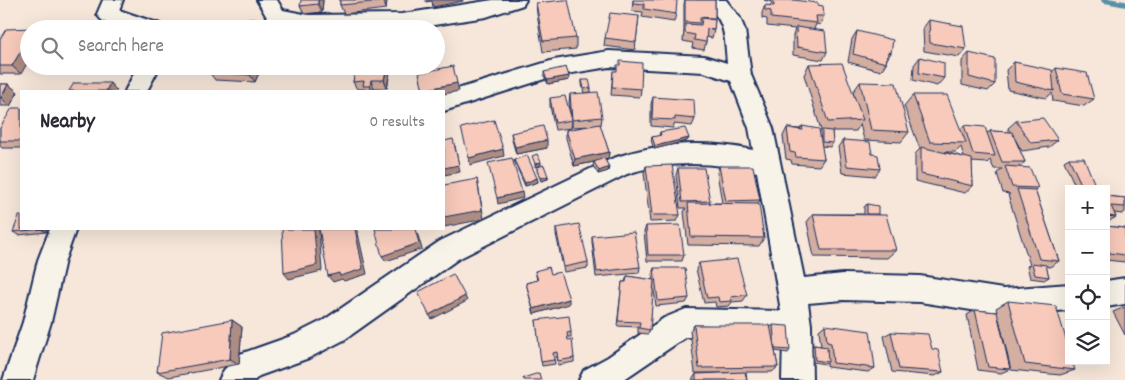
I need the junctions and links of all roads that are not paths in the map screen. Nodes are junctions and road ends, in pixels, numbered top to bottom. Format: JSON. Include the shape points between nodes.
{"nodes":[{"id":1,"x":113,"y":0,"type":"edge"},
{"id":2,"x":267,"y":0,"type":"edge"},
{"id":3,"x":516,"y":0,"type":"edge"},
{"id":4,"x":708,"y":0,"type":"edge"},
{"id":5,"x":122,"y":20,"type":"edge"},
{"id":6,"x":295,"y":20,"type":"edge"},
{"id":7,"x":424,"y":20,"type":"edge"},
{"id":8,"x":144,"y":75,"type":"edge"},
{"id":9,"x":740,"y":75,"type":"junction"},
{"id":10,"x":137,"y":90,"type":"edge"},
{"id":11,"x":445,"y":102,"type":"edge"},
{"id":12,"x":769,"y":164,"type":"junction"},
{"id":13,"x":63,"y":230,"type":"edge"},
{"id":14,"x":1125,"y":291,"type":"edge"},
{"id":15,"x":793,"y":292,"type":"junction"},
{"id":16,"x":1110,"y":293,"type":"edge"},
{"id":17,"x":1065,"y":297,"type":"edge"},
{"id":18,"x":796,"y":325,"type":"junction"},
{"id":19,"x":18,"y":380,"type":"edge"},
{"id":20,"x":234,"y":380,"type":"edge"},
{"id":21,"x":594,"y":380,"type":"edge"},
{"id":22,"x":797,"y":380,"type":"edge"}],
"edges":[{"from":1,"to":5,"type":"street","via":[[107,14]]},
{"from":2,"to":6,"type":"street","via":[[276,16]]},
{"from":3,"to":7,"type":"street","via":[[486,10]]},
{"from":4,"to":9,"type":"street","via":[[716,3],[730,18]]},
{"from":8,"to":10,"type":"street"},
{"from":9,"to":11,"type":"street","via":[[704,64],[609,59],[554,68]]},
{"from":9,"to":12,"type":"street","via":[[761,128]]},
{"from":12,"to":15,"type":"street"},
{"from":12,"to":20,"type":"street","via":[[736,156],[700,153],[666,155],[620,166],[449,250],[334,330],[299,348],[250,364]]},
{"from":13,"to":19,"type":"street"},
{"from":14,"to":16,"type":"street"},
{"from":15,"to":17,"type":"street","via":[[843,287],[920,289],[1003,302]]},
{"from":15,"to":18,"type":"street"},
{"from":18,"to":21,"type":"street","via":[[686,323]]},
{"from":18,"to":22,"type":"street"}]}
